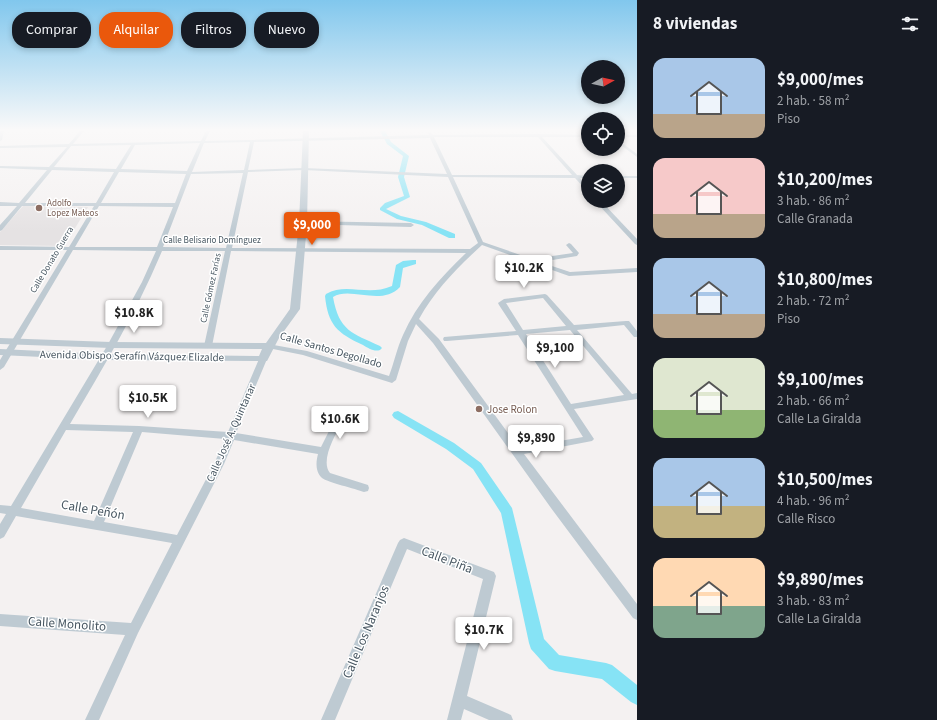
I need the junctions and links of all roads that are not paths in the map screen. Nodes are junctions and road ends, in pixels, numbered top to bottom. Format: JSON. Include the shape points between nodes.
{"nodes":[{"id":1,"x":55,"y":165,"type":"edge"},
{"id":2,"x":122,"y":165,"type":"edge"},
{"id":3,"x":194,"y":165,"type":"edge"},
{"id":4,"x":246,"y":165,"type":"edge"},
{"id":5,"x":304,"y":165,"type":"edge"},
{"id":6,"x":445,"y":165,"type":"edge"},
{"id":7,"x":565,"y":165,"type":"edge"},
{"id":8,"x":0,"y":167,"type":"edge"},
{"id":9,"x":51,"y":169,"type":"junction"},
{"id":10,"x":304,"y":169,"type":"junction"},
{"id":11,"x":118,"y":171,"type":"junction"},
{"id":12,"x":245,"y":171,"type":"junction"},
{"id":13,"x":190,"y":173,"type":"junction"},
{"id":14,"x":450,"y":176,"type":"junction"},
{"id":15,"x":576,"y":177,"type":"junction"},
{"id":16,"x":581,"y":177,"type":"edge"},
{"id":17,"x":625,"y":177,"type":"edge"},
{"id":18,"x":637,"y":177,"type":"edge"},
{"id":19,"x":581,"y":182,"type":"edge"},
{"id":20,"x":0,"y":204,"type":"edge"},
{"id":21,"x":22,"y":204,"type":"junction"},
{"id":22,"x":97,"y":205,"type":"junction"},
{"id":23,"x":177,"y":205,"type":"junction"},
{"id":24,"x":604,"y":208,"type":"edge"},
{"id":25,"x":303,"y":223,"type":"junction"},
{"id":26,"x":411,"y":225,"type":"dead end"},
{"id":27,"x":0,"y":229,"type":"edge"},
{"id":28,"x":481,"y":243,"type":"junction"},
{"id":29,"x":637,"y":243,"type":"edge"},
{"id":30,"x":569,"y":245,"type":"dead end"},
{"id":31,"x":0,"y":248,"type":"edge"},
{"id":32,"x":71,"y":248,"type":"junction"},
{"id":33,"x":160,"y":249,"type":"junction"},
{"id":34,"x":228,"y":249,"type":"junction"},
{"id":35,"x":301,"y":250,"type":"junction"},
{"id":36,"x":473,"y":251,"type":"junction"},
{"id":37,"x":528,"y":261,"type":"junction"},
{"id":38,"x":637,"y":270,"type":"edge"},
{"id":39,"x":416,"y":319,"type":"junction"},
{"id":40,"x":572,"y":328,"type":"junction"},
{"id":41,"x":520,"y":332,"type":"junction"},
{"id":42,"x":637,"y":335,"type":"edge"},
{"id":43,"x":447,"y":339,"type":"dead end"},
{"id":44,"x":0,"y":341,"type":"edge"},
{"id":45,"x":14,"y":342,"type":"junction"},
{"id":46,"x":111,"y":345,"type":"junction"},
{"id":47,"x":208,"y":346,"type":"junction"},
{"id":48,"x":268,"y":346,"type":"junction"},
{"id":49,"x":4,"y":353,"type":"edge"},
{"id":50,"x":105,"y":357,"type":"junction"},
{"id":51,"x":263,"y":359,"type":"junction"},
{"id":52,"x":0,"y":367,"type":"edge"},
{"id":53,"x":633,"y":396,"type":"edge"},
{"id":54,"x":568,"y":407,"type":"junction"},
{"id":55,"x":337,"y":423,"type":"dead end"},
{"id":56,"x":62,"y":427,"type":"junction"},
{"id":57,"x":139,"y":430,"type":"junction"},
{"id":58,"x":232,"y":436,"type":"junction"},
{"id":59,"x":324,"y":450,"type":"junction"},
{"id":60,"x":518,"y":452,"type":"junction"},
{"id":61,"x":364,"y":488,"type":"dead end"},
{"id":62,"x":0,"y":509,"type":"edge"},
{"id":63,"x":13,"y":511,"type":"junction"},
{"id":64,"x":97,"y":525,"type":"junction"},
{"id":65,"x":0,"y":534,"type":"edge"},
{"id":66,"x":180,"y":540,"type":"junction"},
{"id":67,"x":404,"y":543,"type":"joint"},
{"id":68,"x":637,"y":614,"type":"edge"},
{"id":69,"x":0,"y":620,"type":"edge"},
{"id":70,"x":134,"y":629,"type":"junction"},
{"id":71,"x":459,"y":700,"type":"junction"},
{"id":72,"x":92,"y":720,"type":"edge"},
{"id":73,"x":328,"y":720,"type":"edge"},
{"id":74,"x":454,"y":720,"type":"edge"},
{"id":75,"x":506,"y":720,"type":"edge"}],
"edges":[{"from":1,"to":9,"type":"street"},
{"from":2,"to":11,"type":"street","name":"Calle Donato Guerra"},
{"from":3,"to":13,"type":"street"},
{"from":4,"to":12,"type":"street","name":"Calle Gómez Farías"},
{"from":5,"to":10,"type":"street","name":"Calle José A. Quintanar"},
{"from":6,"to":14,"type":"street"},
{"from":7,"to":15,"type":"street"},
{"from":8,"to":9,"type":"street"},
{"from":9,"to":11,"type":"street"},
{"from":9,"to":21,"type":"street"},
{"from":10,"to":12,"type":"street"},
{"from":10,"to":14,"type":"street"},
{"from":10,"to":25,"type":"street","name":"Calle José A. Quintanar"},
{"from":11,"to":13,"type":"street"},
{"from":11,"to":22,"type":"street","name":"Calle Donato Guerra"},
{"from":12,"to":13,"type":"street"},
{"from":12,"to":34,"type":"street","name":"Calle Gómez Farías"},
{"from":13,"to":23,"type":"street"},
{"from":14,"to":15,"type":"street"},
{"from":14,"to":28,"type":"street"},
{"from":15,"to":16,"type":"street"},
{"from":15,"to":19,"type":"street"},
{"from":17,"to":18,"type":"street"},
{"from":20,"to":21,"type":"street"},
{"from":21,"to":22,"type":"street"},
{"from":21,"to":27,"type":"street"},
{"from":22,"to":23,"type":"street"},
{"from":22,"to":32,"type":"street","name":"Calle Donato Guerra"},
{"from":23,"to":33,"type":"street"},
{"from":24,"to":29,"type":"street"},
{"from":25,"to":26,"type":"street"},
{"from":25,"to":35,"type":"street","name":"Calle José A. Quintanar"},
{"from":28,"to":36,"type":"street","name":"Calle Santos Degollado"},
{"from":28,"to":37,"type":"street"},
{"from":30,"to":37,"type":"street","via":[[575,255]]},
{"from":31,"to":32,"type":"street","name":"Calle Belisario Domínguez"},
{"from":32,"to":33,"type":"street","name":"Calle Belisario Domínguez"},
{"from":32,"to":45,"type":"street","name":"Calle Donato Guerra"},
{"from":33,"to":34,"type":"street","name":"Calle Belisario Domínguez"},
{"from":33,"to":46,"type":"street"},
{"from":34,"to":35,"type":"street","name":"Calle Belisario Domínguez"},
{"from":34,"to":47,"type":"street","name":"Calle Gómez Farías"},
{"from":35,"to":36,"type":"street","name":"Calle Belisario Domínguez"},
{"from":35,"to":48,"type":"street","name":"Calle José A. Quintanar","via":[[295,309]]},
{"from":36,"to":39,"type":"street","name":"Calle Santos Degollado","via":[[448,275],[424,304]]},
{"from":37,"to":38,"type":"street","via":[[569,274]]},
{"from":39,"to":48,"type":"street","name":"Calle Santos Degollado","via":[[406,336],[392,380],[304,353]]},
{"from":39,"to":60,"type":"street","via":[[436,341]]},
{"from":40,"to":41,"type":"street"},
{"from":40,"to":41,"type":"street","via":[[546,296],[504,301],[503,305]]},
{"from":40,"to":42,"type":"street","via":[[626,323]]},
{"from":40,"to":53,"type":"street"},
{"from":41,"to":43,"type":"street"},
{"from":41,"to":54,"type":"street"},
{"from":44,"to":45,"type":"street","name":"Avenida Obispo Serafín Vázquez Elizalde"},
{"from":45,"to":46,"type":"street","name":"Avenida Obispo Serafín Vázquez Elizalde"},
{"from":45,"to":49,"type":"street","name":"Calle Donato Guerra"},
{"from":46,"to":47,"type":"street","name":"Avenida Obispo Serafín Vázquez Elizalde"},
{"from":46,"to":50,"type":"street"},
{"from":47,"to":48,"type":"street","name":"Avenida Obispo Serafín Vázquez Elizalde"},
{"from":48,"to":51,"type":"street","name":"Calle José A. Quintanar"},
{"from":49,"to":50,"type":"street","name":"Avenida Obispo Serafín Vázquez Elizalde"},
{"from":49,"to":52,"type":"street","name":"Calle Donato Guerra"},
{"from":50,"to":51,"type":"street","name":"Avenida Obispo Serafín Vázquez Elizalde"},
{"from":50,"to":56,"type":"street"},
{"from":51,"to":58,"type":"street","name":"Calle José A. Quintanar"},
{"from":53,"to":54,"type":"street"},
{"from":54,"to":60,"type":"street","via":[[589,439]]},
{"from":55,"to":59,"type":"street"},
{"from":56,"to":57,"type":"street"},
{"from":56,"to":63,"type":"street"},
{"from":57,"to":58,"type":"street"},
{"from":57,"to":64,"type":"street"},
{"from":58,"to":59,"type":"street"},
{"from":58,"to":66,"type":"street","name":"Calle José A. Quintanar"},
{"from":59,"to":61,"type":"street","via":[[322,473]]},
{"from":60,"to":68,"type":"street"},
{"from":62,"to":63,"type":"street","name":"Calle Peñón"},
{"from":63,"to":64,"type":"street","name":"Calle Peñón"},
{"from":63,"to":65,"type":"street"},
{"from":64,"to":66,"type":"street","name":"Calle Peñón"},
{"from":66,"to":70,"type":"street","name":"Calle José A. Quintanar"},
{"from":67,"to":71,"type":"street","name":"Calle Piña","via":[[490,576]]},
{"from":67,"to":73,"type":"street","name":"Calle Los Naranjos"},
{"from":69,"to":70,"type":"street","name":"Calle Monolito"},
{"from":70,"to":72,"type":"street","name":"Calle José A. Quintanar"},
{"from":71,"to":74,"type":"street"},
{"from":71,"to":75,"type":"street"}]}
